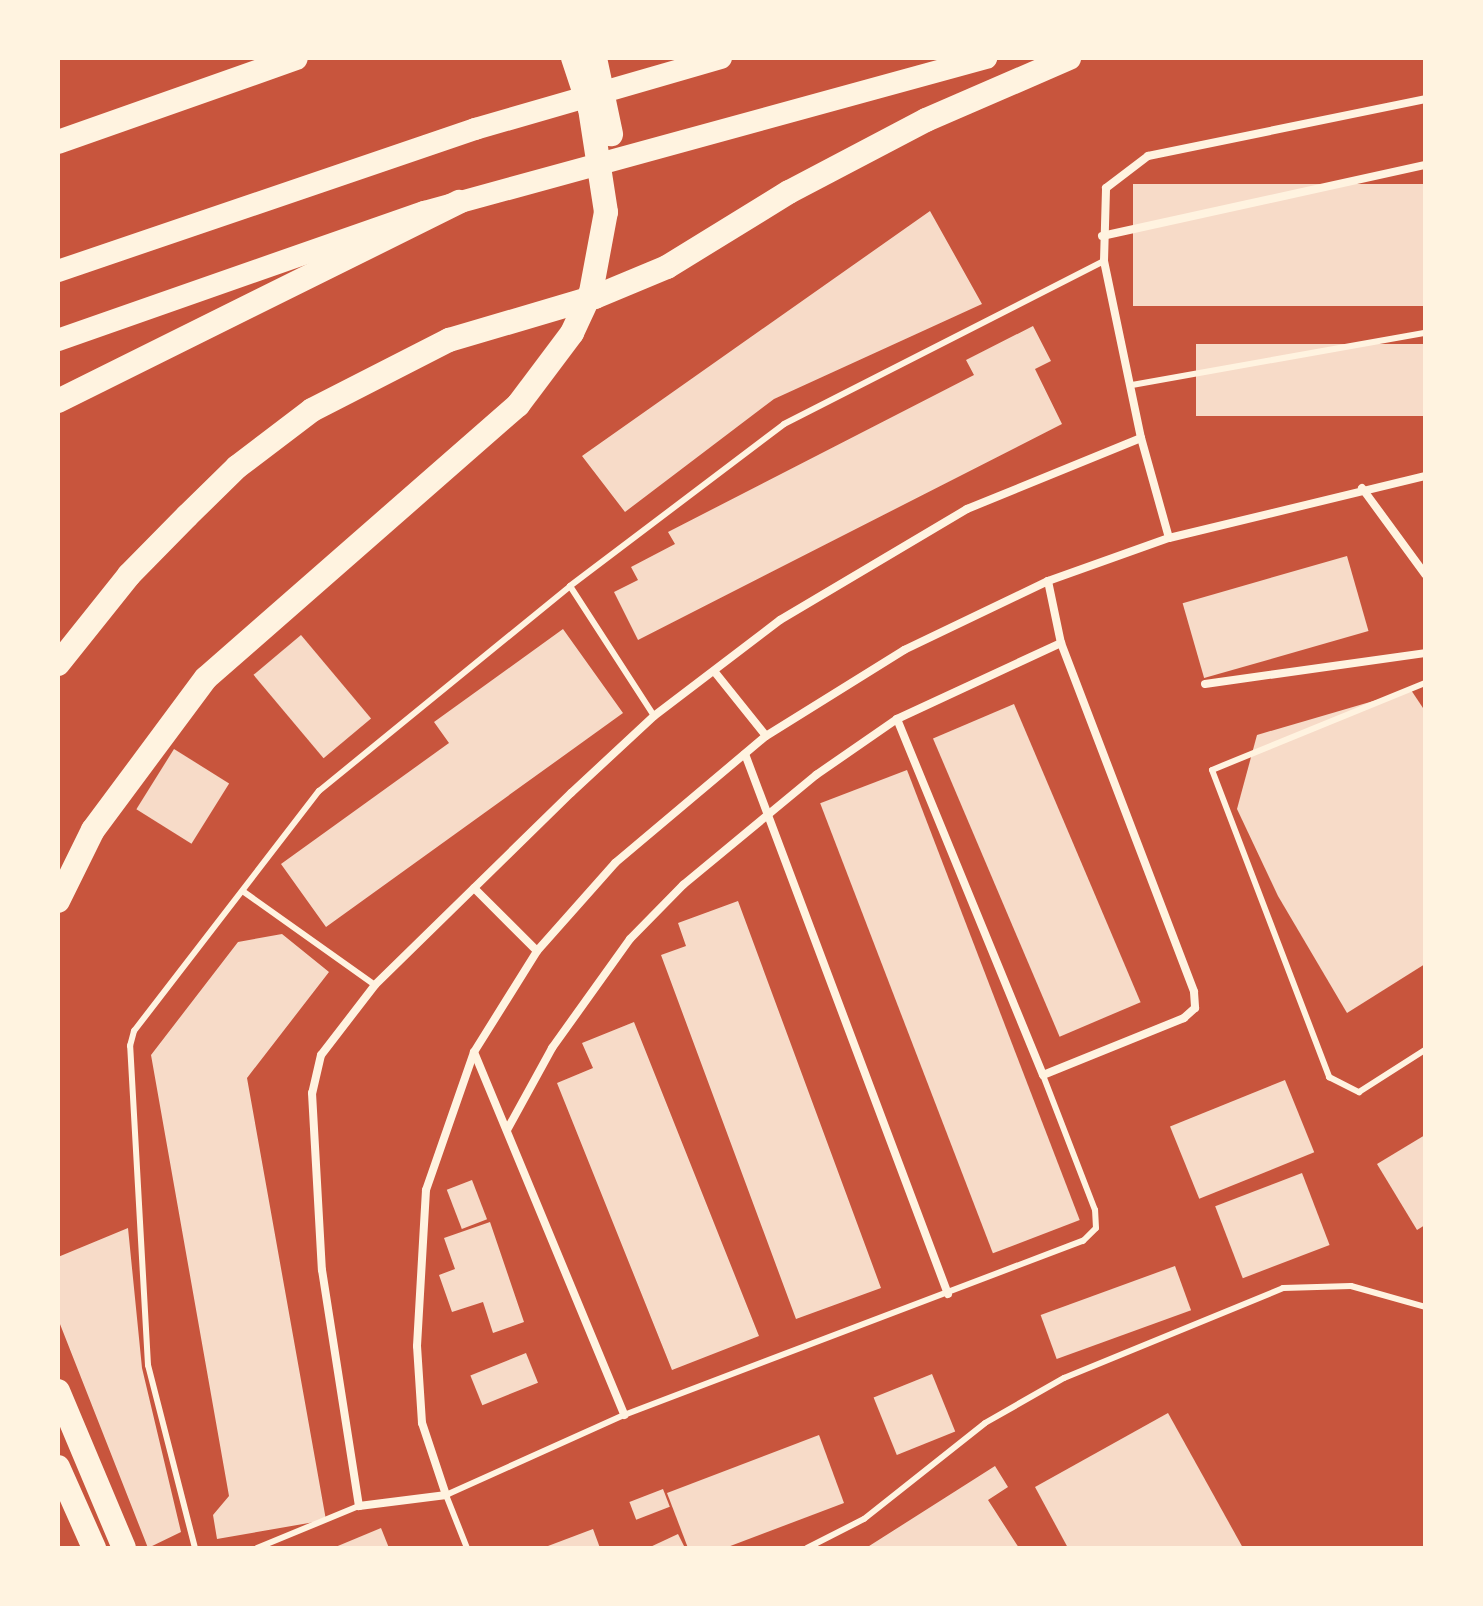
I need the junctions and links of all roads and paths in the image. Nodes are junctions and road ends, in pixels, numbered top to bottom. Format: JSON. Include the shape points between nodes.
{"nodes":[{"id":1,"x":296,"y":58,"type":"edge"},
{"id":2,"x":573,"y":58,"type":"edge"},
{"id":3,"x":595,"y":58,"type":"edge"},
{"id":4,"x":721,"y":58,"type":"edge"},
{"id":5,"x":986,"y":58,"type":"edge"},
{"id":6,"x":1069,"y":58,"type":"edge"},
{"id":7,"x":1425,"y":99,"type":"edge"},
{"id":8,"x":65,"y":140,"type":"edge"},
{"id":9,"x":1425,"y":165,"type":"edge"},
{"id":10,"x":459,"y":202,"type":"junction"},
{"id":11,"x":606,"y":212,"type":"junction"},
{"id":12,"x":1102,"y":236,"type":"junction"},
{"id":13,"x":1104,"y":261,"type":"junction"},
{"id":14,"x":58,"y":271,"type":"edge"},
{"id":15,"x":1425,"y":333,"type":"edge"},
{"id":16,"x":58,"y":340,"type":"edge"},
{"id":17,"x":1132,"y":385,"type":"junction"},
{"id":18,"x":58,"y":401,"type":"edge"},
{"id":19,"x":1141,"y":438,"type":"junction"},
{"id":20,"x":1425,"y":476,"type":"edge"},
{"id":21,"x":1362,"y":488,"type":"junction"},
{"id":22,"x":1169,"y":538,"type":"junction"},
{"id":23,"x":1425,"y":574,"type":"edge"},
{"id":24,"x":1048,"y":581,"type":"junction"},
{"id":25,"x":570,"y":586,"type":"junction"},
{"id":26,"x":1061,"y":643,"type":"junction"},
{"id":27,"x":1425,"y":653,"type":"edge"},
{"id":28,"x":58,"y":664,"type":"edge"},
{"id":29,"x":714,"y":671,"type":"junction"},
{"id":30,"x":1425,"y":683,"type":"edge"},
{"id":31,"x":1205,"y":684,"type":"dead end"},
{"id":32,"x":654,"y":716,"type":"junction"},
{"id":33,"x":897,"y":719,"type":"junction"},
{"id":34,"x":766,"y":736,"type":"junction"},
{"id":35,"x":745,"y":754,"type":"junction"},
{"id":36,"x":768,"y":820,"type":"junction"},
{"id":37,"x":474,"y":888,"type":"junction"},
{"id":38,"x":244,"y":892,"type":"junction"},
{"id":39,"x":58,"y":901,"type":"edge"},
{"id":40,"x":537,"y":951,"type":"junction"},
{"id":41,"x":375,"y":985,"type":"junction"},
{"id":42,"x":1425,"y":1050,"type":"edge"},
{"id":43,"x":474,"y":1052,"type":"junction"},
{"id":44,"x":1043,"y":1075,"type":"junction"},
{"id":45,"x":507,"y":1130,"type":"junction"},
{"id":46,"x":948,"y":1294,"type":"junction"},
{"id":47,"x":1425,"y":1307,"type":"edge"},
{"id":48,"x":58,"y":1391,"type":"edge"},
{"id":49,"x":624,"y":1415,"type":"junction"},
{"id":50,"x":58,"y":1467,"type":"edge"},
{"id":51,"x":446,"y":1495,"type":"junction"},
{"id":52,"x":359,"y":1506,"type":"junction"},
{"id":53,"x":94,"y":1548,"type":"edge"},
{"id":54,"x":124,"y":1548,"type":"edge"},
{"id":55,"x":195,"y":1548,"type":"edge"},
{"id":56,"x":257,"y":1548,"type":"edge"},
{"id":57,"x":467,"y":1548,"type":"edge"},
{"id":58,"x":807,"y":1548,"type":"edge"}],
"edges":[{"from":1,"to":8,"type":"highway"},
{"from":2,"to":11,"type":"highway","via":[[593,123]]},
{"from":3,"to":11,"type":"highway","via":[[611,132]]},
{"from":4,"to":14,"type":"highway","via":[[475,129]]},
{"from":5,"to":10,"type":"highway"},
{"from":6,"to":28,"type":"highway","via":[[926,120],[789,192],[667,267],[595,297],[449,340],[312,410],[237,467],[187,516],[129,575]]},
{"from":7,"to":12,"type":"street","via":[[1148,156],[1106,188]]},
{"from":9,"to":12,"type":"street"},
{"from":10,"to":16,"type":"highway","via":[[232,275]]},
{"from":10,"to":18,"type":"highway"},
{"from":11,"to":39,"type":"highway","via":[[591,292],[542,378],[498,423],[206,678],[93,830]]},
{"from":12,"to":13,"type":"street"},
{"from":13,"to":17,"type":"street"},
{"from":13,"to":25,"type":"lane","via":[[784,424]]},
{"from":15,"to":17,"type":"lane"},
{"from":17,"to":19,"type":"street"},
{"from":19,"to":22,"type":"street"},
{"from":19,"to":29,"type":"street","via":[[994,497],[904,543],[780,620]]},
{"from":20,"to":21,"type":"street"},
{"from":21,"to":22,"type":"street"},
{"from":21,"to":23,"type":"street"},
{"from":22,"to":24,"type":"street"},
{"from":24,"to":26,"type":"street"},
{"from":24,"to":34,"type":"street","via":[[904,650]]},
{"from":25,"to":32,"type":"lane"},
{"from":25,"to":38,"type":"lane","via":[[319,791]]},
{"from":26,"to":33,"type":"street"},
{"from":26,"to":44,"type":"street","via":[[1194,992],[1195,1008],[1184,1018]]},
{"from":27,"to":31,"type":"street"},
{"from":29,"to":32,"type":"street"},
{"from":29,"to":34,"type":"street"},
{"from":30,"to":42,"type":"lane","via":[[1212,770],[1329,1077],[1359,1092]]},
{"from":32,"to":37,"type":"street"},
{"from":33,"to":36,"type":"street","via":[[816,775]]},
{"from":33,"to":44,"type":"street"},
{"from":34,"to":35,"type":"street"},
{"from":35,"to":36,"type":"street"},
{"from":35,"to":40,"type":"street","via":[[615,863]]},
{"from":36,"to":45,"type":"street","via":[[683,885],[630,939],[552,1048]]},
{"from":36,"to":46,"type":"street"},
{"from":37,"to":40,"type":"street"},
{"from":37,"to":41,"type":"street"},
{"from":38,"to":41,"type":"lane"},
{"from":38,"to":55,"type":"lane","via":[[130,1038],[148,1365]]},
{"from":40,"to":43,"type":"street"},
{"from":41,"to":52,"type":"street","via":[[321,1055],[312,1093],[322,1270]]},
{"from":43,"to":45,"type":"street"},
{"from":43,"to":51,"type":"street","via":[[426,1190],[418,1265],[422,1423]]},
{"from":44,"to":46,"type":"lane","via":[[1095,1210],[1096,1228],[1083,1241]]},
{"from":45,"to":49,"type":"street"},
{"from":46,"to":49,"type":"lane"},
{"from":47,"to":58,"type":"lane","via":[[1351,1286],[1283,1288],[1064,1378],[985,1423],[864,1519]]},
{"from":48,"to":54,"type":"highway"},
{"from":49,"to":51,"type":"lane"},
{"from":50,"to":53,"type":"highway"},
{"from":51,"to":52,"type":"street"},
{"from":51,"to":57,"type":"lane"},
{"from":52,"to":56,"type":"lane"}]}
